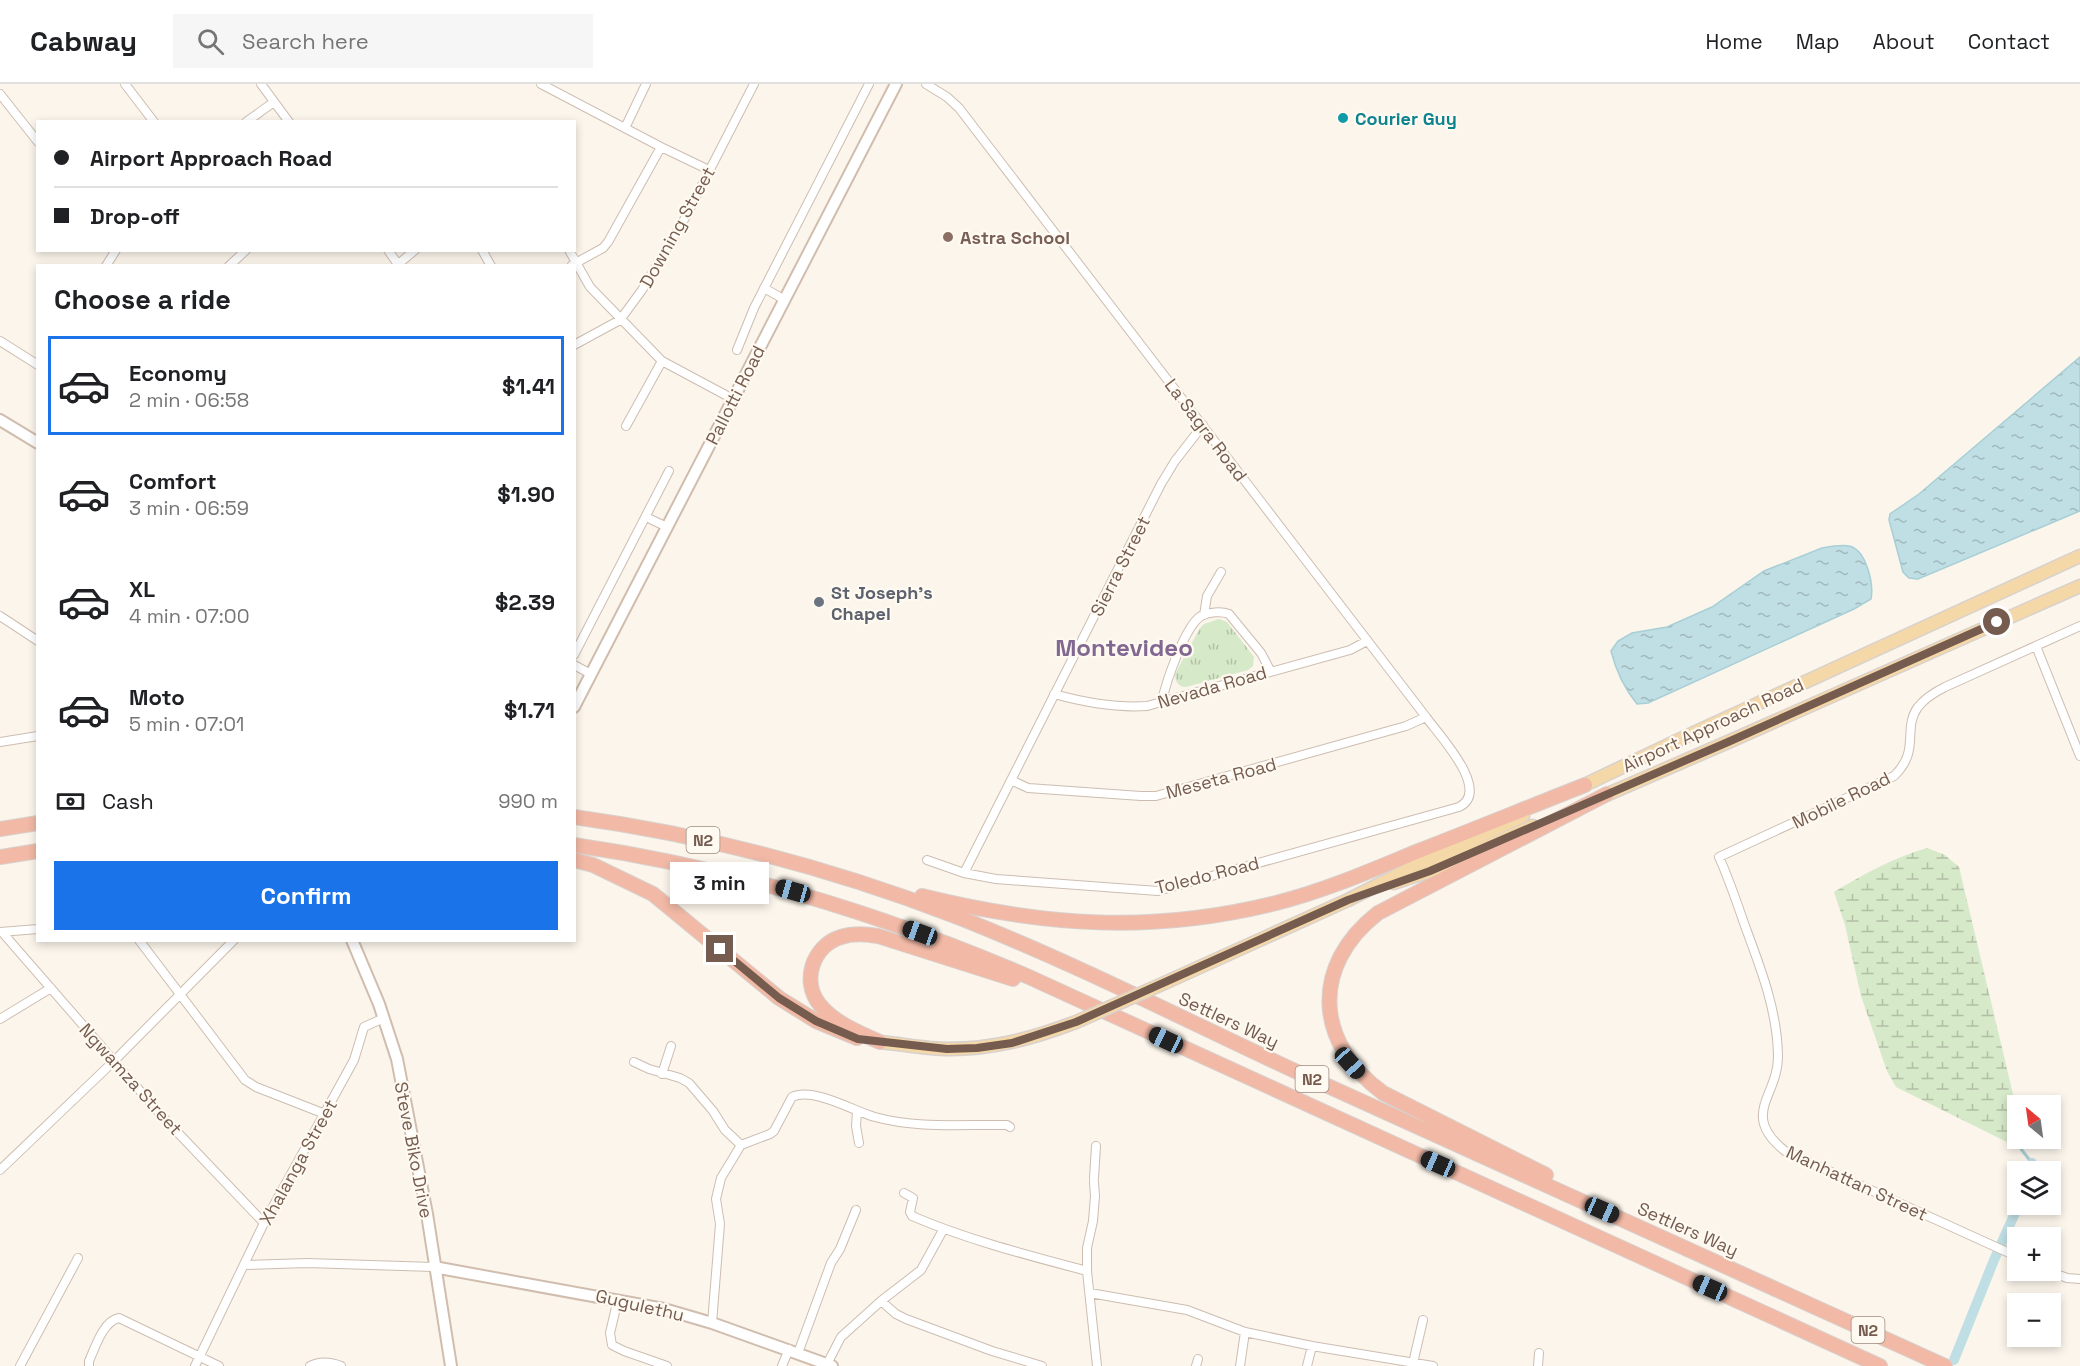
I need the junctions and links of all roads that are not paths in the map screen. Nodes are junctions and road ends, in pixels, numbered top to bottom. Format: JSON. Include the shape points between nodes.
{"nodes":[{"id":1,"x":125,"y":84,"type":"edge"},
{"id":2,"x":261,"y":84,"type":"edge"},
{"id":3,"x":541,"y":84,"type":"edge"},
{"id":4,"x":646,"y":84,"type":"edge"},
{"id":5,"x":754,"y":84,"type":"edge"},
{"id":6,"x":869,"y":84,"type":"edge"},
{"id":7,"x":896,"y":84,"type":"edge"},
{"id":8,"x":926,"y":84,"type":"edge"},
{"id":9,"x":0,"y":94,"type":"edge"},
{"id":10,"x":274,"y":102,"type":"junction"},
{"id":11,"x":152,"y":120,"type":"edge"},
{"id":12,"x":249,"y":120,"type":"edge"},
{"id":13,"x":288,"y":120,"type":"edge"},
{"id":14,"x":625,"y":128,"type":"junction"},
{"id":15,"x":36,"y":139,"type":"edge"},
{"id":16,"x":661,"y":147,"type":"junction"},
{"id":17,"x":709,"y":170,"type":"junction"},
{"id":18,"x":244,"y":252,"type":"edge"},
{"id":19,"x":413,"y":252,"type":"edge"},
{"id":20,"x":231,"y":264,"type":"edge"},
{"id":21,"x":399,"y":264,"type":"edge"},
{"id":22,"x":574,"y":264,"type":"edge"},
{"id":23,"x":576,"y":267,"type":"edge"},
{"id":24,"x":764,"y":288,"type":"junction"},
{"id":25,"x":785,"y":300,"type":"junction"},
{"id":26,"x":620,"y":320,"type":"junction"},
{"id":27,"x":0,"y":341,"type":"edge"},
{"id":28,"x":576,"y":344,"type":"edge"},
{"id":29,"x":737,"y":350,"type":"dead end"},
{"id":30,"x":662,"y":361,"type":"junction"},
{"id":31,"x":36,"y":364,"type":"edge"},
{"id":32,"x":733,"y":399,"type":"junction"},
{"id":33,"x":0,"y":420,"type":"edge"},
{"id":34,"x":1203,"y":425,"type":"junction"},
{"id":35,"x":626,"y":426,"type":"dead end"},
{"id":36,"x":36,"y":442,"type":"edge"},
{"id":37,"x":669,"y":471,"type":"dead end"},
{"id":38,"x":646,"y":517,"type":"junction"},
{"id":39,"x":668,"y":527,"type":"junction"},
{"id":40,"x":2080,"y":556,"type":"edge"},
{"id":41,"x":1221,"y":572,"type":"dead end"},
{"id":42,"x":2080,"y":586,"type":"edge"},
{"id":43,"x":1204,"y":615,"type":"junction"},
{"id":44,"x":0,"y":616,"type":"edge"},
{"id":45,"x":2080,"y":626,"type":"edge"},
{"id":46,"x":36,"y":640,"type":"edge"},
{"id":47,"x":1367,"y":641,"type":"junction"},
{"id":48,"x":2036,"y":646,"type":"junction"},
{"id":49,"x":576,"y":651,"type":"edge"},
{"id":50,"x":576,"y":666,"type":"edge"},
{"id":51,"x":1270,"y":670,"type":"junction"},
{"id":52,"x":591,"y":674,"type":"junction"},
{"id":53,"x":1054,"y":694,"type":"junction"},
{"id":54,"x":1162,"y":701,"type":"junction"},
{"id":55,"x":576,"y":703,"type":"edge"},
{"id":56,"x":1426,"y":717,"type":"junction"},
{"id":57,"x":36,"y":736,"type":"edge"},
{"id":58,"x":0,"y":742,"type":"edge"},
{"id":59,"x":2080,"y":756,"type":"edge"},
{"id":60,"x":1011,"y":780,"type":"junction"},
{"id":61,"x":1585,"y":785,"type":"junction"},
{"id":62,"x":1471,"y":788,"type":"joint"},
{"id":63,"x":1607,"y":794,"type":"junction"},
{"id":64,"x":576,"y":817,"type":"edge"},
{"id":65,"x":36,"y":823,"type":"edge"},
{"id":66,"x":0,"y":829,"type":"edge"},
{"id":67,"x":576,"y":845,"type":"edge"},
{"id":68,"x":36,"y":851,"type":"edge"},
{"id":69,"x":0,"y":857,"type":"edge"},
{"id":70,"x":1719,"y":857,"type":"joint"},
{"id":71,"x":927,"y":860,"type":"dead end"},
{"id":72,"x":576,"y":861,"type":"edge"},
{"id":73,"x":830,"y":873,"type":"junction"},
{"id":74,"x":964,"y":873,"type":"junction"},
{"id":75,"x":1348,"y":900,"type":"junction"},
{"id":76,"x":36,"y":929,"type":"edge"},
{"id":77,"x":1,"y":932,"type":"edge"},
{"id":78,"x":141,"y":942,"type":"edge"},
{"id":79,"x":232,"y":942,"type":"edge"},
{"id":80,"x":353,"y":942,"type":"edge"},
{"id":81,"x":51,"y":988,"type":"junction"},
{"id":82,"x":180,"y":994,"type":"junction"},
{"id":83,"x":1082,"y":1002,"type":"junction"},
{"id":84,"x":384,"y":1018,"type":"junction"},
{"id":85,"x":0,"y":1019,"type":"edge"},
{"id":86,"x":880,"y":1042,"type":"junction"},
{"id":87,"x":671,"y":1046,"type":"dead end"},
{"id":88,"x":114,"y":1061,"type":"junction"},
{"id":89,"x":634,"y":1062,"type":"dead end"},
{"id":90,"x":662,"y":1074,"type":"junction"},
{"id":91,"x":857,"y":1111,"type":"junction"},
{"id":92,"x":325,"y":1114,"type":"junction"},
{"id":93,"x":1011,"y":1127,"type":"dead end"},
{"id":94,"x":859,"y":1143,"type":"dead end"},
{"id":95,"x":741,"y":1145,"type":"junction"},
{"id":96,"x":1096,"y":1146,"type":"dead end"},
{"id":97,"x":0,"y":1170,"type":"edge"},
{"id":98,"x":904,"y":1193,"type":"dead end"},
{"id":99,"x":856,"y":1210,"type":"dead end"},
{"id":100,"x":264,"y":1223,"type":"junction"},
{"id":101,"x":944,"y":1230,"type":"junction"},
{"id":102,"x":2007,"y":1252,"type":"edge"},
{"id":103,"x":78,"y":1258,"type":"dead end"},
{"id":104,"x":245,"y":1265,"type":"junction"},
{"id":105,"x":438,"y":1268,"type":"junction"},
{"id":106,"x":1087,"y":1271,"type":"junction"},
{"id":107,"x":2061,"y":1276,"type":"edge"},
{"id":108,"x":2080,"y":1279,"type":"edge"},
{"id":109,"x":1090,"y":1293,"type":"junction"},
{"id":110,"x":1790,"y":1294,"type":"junction"},
{"id":111,"x":618,"y":1299,"type":"junction"},
{"id":112,"x":881,"y":1301,"type":"junction"},
{"id":113,"x":1423,"y":1320,"type":"dead end"},
{"id":114,"x":712,"y":1323,"type":"junction"},
{"id":115,"x":1245,"y":1332,"type":"junction"},
{"id":116,"x":1312,"y":1346,"type":"junction"},
{"id":117,"x":793,"y":1351,"type":"junction"},
{"id":118,"x":1539,"y":1353,"type":"dead end"},
{"id":119,"x":201,"y":1357,"type":"junction"},
{"id":120,"x":1413,"y":1363,"type":"junction"},
{"id":121,"x":830,"y":1365,"type":"edge"},
{"id":122,"x":20,"y":1366,"type":"edge"},
{"id":123,"x":89,"y":1366,"type":"edge"},
{"id":124,"x":195,"y":1366,"type":"edge"},
{"id":125,"x":219,"y":1366,"type":"edge"},
{"id":126,"x":310,"y":1366,"type":"edge"},
{"id":127,"x":341,"y":1366,"type":"edge"},
{"id":128,"x":451,"y":1366,"type":"edge"},
{"id":129,"x":667,"y":1366,"type":"edge"},
{"id":130,"x":782,"y":1366,"type":"edge"},
{"id":131,"x":1042,"y":1366,"type":"edge"},
{"id":132,"x":1097,"y":1366,"type":"edge"},
{"id":133,"x":1240,"y":1366,"type":"edge"},
{"id":134,"x":1307,"y":1366,"type":"edge"},
{"id":135,"x":1433,"y":1366,"type":"edge"},
{"id":136,"x":1538,"y":1366,"type":"edge"},
{"id":137,"x":1880,"y":1366,"type":"edge"},
{"id":138,"x":1945,"y":1366,"type":"edge"}],
"edges":[{"from":1,"to":11,"type":"street"},
{"from":2,"to":10,"type":"street"},
{"from":3,"to":14,"type":"street"},
{"from":4,"to":14,"type":"street"},
{"from":5,"to":17,"type":"street","name":"Downing Street"},
{"from":6,"to":24,"type":"street","name":"Pallotti Road"},
{"from":7,"to":25,"type":"street","name":"Pallotti Road"},
{"from":8,"to":34,"type":"street","name":"La Sagra Road","via":[[960,108]]},
{"from":9,"to":15,"type":"street"},
{"from":10,"to":12,"type":"street"},
{"from":10,"to":13,"type":"street"},
{"from":14,"to":16,"type":"street"},
{"from":16,"to":17,"type":"street"},
{"from":16,"to":22,"type":"street","via":[[608,242]]},
{"from":17,"to":26,"type":"street","name":"Downing Street","via":[[680,226]]},
{"from":18,"to":20,"type":"street"},
{"from":19,"to":21,"type":"street"},
{"from":23,"to":26,"type":"street"},
{"from":24,"to":25,"type":"street"},
{"from":24,"to":29,"type":"street","name":"Pallotti Road"},
{"from":25,"to":32,"type":"street","name":"Pallotti Road"},
{"from":26,"to":28,"type":"street","name":"Downing Street"},
{"from":26,"to":30,"type":"street"},
{"from":27,"to":31,"type":"street"},
{"from":30,"to":32,"type":"street"},
{"from":30,"to":35,"type":"street"},
{"from":32,"to":39,"type":"street","name":"Pallotti Road"},
{"from":33,"to":36,"type":"street"},
{"from":34,"to":47,"type":"street","name":"La Sagra Road"},
{"from":34,"to":53,"type":"street","name":"Sierra Street","via":[[1161,484]]},
{"from":37,"to":38,"type":"street"},
{"from":38,"to":39,"type":"street"},
{"from":38,"to":49,"type":"street"},
{"from":39,"to":52,"type":"street","name":"Pallotti Road"},
{"from":40,"to":61,"type":"main road","name":"Airport Approach Road"},
{"from":41,"to":43,"type":"street","via":[[1207,596]]},
{"from":42,"to":63,"type":"main road","name":"Airport Approach Road"},
{"from":43,"to":51,"type":"street","via":[[1223,612],[1234,618]]},
{"from":43,"to":54,"type":"street","via":[[1194,624],[1170,670]]},
{"from":44,"to":46,"type":"street"},
{"from":45,"to":48,"type":"street","name":"Mobile Road"},
{"from":47,"to":51,"type":"street","name":"Nevada Road","via":[[1350,650]]},
{"from":47,"to":56,"type":"street","name":"La Sagra Road"},
{"from":48,"to":59,"type":"street"},
{"from":48,"to":70,"type":"street","name":"Mobile Road","via":[[1926,698],[1911,727],[1907,760],[1894,776]]},
{"from":50,"to":52,"type":"street"},
{"from":51,"to":54,"type":"street","name":"Nevada Road"},
{"from":52,"to":55,"type":"street","name":"Pallotti Road"},
{"from":53,"to":54,"type":"street","name":"Nevada Road","via":[[1077,701],[1137,706]]},
{"from":53,"to":60,"type":"street","name":"Sierra Street"},
{"from":56,"to":60,"type":"street","name":"Meseta Road","via":[[1406,726],[1156,796],[1028,788]]},
{"from":56,"to":62,"type":"street","name":"La Sagra Road","via":[[1461,765]]},
{"from":57,"to":58,"type":"street"},
{"from":60,"to":74,"type":"street","name":"Sierra Street"},
{"from":61,"to":73,"type":"highway","via":[[1326,888],[1260,907],[1192,918],[1111,923],[1029,918],[969,908]]},
{"from":61,"to":75,"type":"main road","name":"Airport Approach Road"},
{"from":62,"to":74,"type":"street","name":"Toledo Road","via":[[1468,800],[1459,807],[1161,891],[996,879]]},
{"from":63,"to":75,"type":"main road","name":"Airport Approach Road","via":[[1430,871]]},
{"from":63,"to":110,"type":"highway","via":[[1372,917],[1355,933],[1333,972],[1329,997],[1338,1043],[1350,1063],[1383,1093]]},
{"from":64,"to":73,"type":"highway","name":"Settlers Way","number":"N2","via":[[714,843]]},
{"from":65,"to":66,"type":"highway"},
{"from":67,"to":83,"type":"highway","number":"N2","via":[[712,871],[833,903],[967,951]]},
{"from":68,"to":69,"type":"highway"},
{"from":70,"to":102,"type":"street","name":"Manhattan Street","via":[[1761,970],[1776,1023],[1778,1059],[1763,1109],[1764,1126],[1772,1140],[1785,1151]]},
{"from":71,"to":74,"type":"street","name":"Toledo Road"},
{"from":72,"to":86,"type":"highway","via":[[653,894],[779,998],[810,1018],[858,1039]]},
{"from":73,"to":110,"type":"highway","name":"Settlers Way","number":"N2","via":[[1005,937]]},
{"from":75,"to":86,"type":"main road","name":"Airport Approach Road","bridge":true,"via":[[1076,1022],[1036,1036],[992,1046],[947,1049]]},
{"from":76,"to":77,"type":"street"},
{"from":77,"to":81,"type":"street","name":"Ngwamza Street"},
{"from":78,"to":82,"type":"street"},
{"from":79,"to":82,"type":"street"},
{"from":80,"to":84,"type":"street","name":"Steve Biko Drive"},
{"from":81,"to":85,"type":"street"},
{"from":81,"to":88,"type":"street","name":"Ngwamza Street"},
{"from":82,"to":88,"type":"street"},
{"from":82,"to":92,"type":"street","via":[[250,1084]]},
{"from":83,"to":86,"type":"highway","via":[[886,938],[859,934],[841,937],[828,944],[814,960],[810,977],[813,992],[832,1016]]},
{"from":83,"to":137,"type":"highway","number":"N2"},
{"from":84,"to":92,"type":"street","name":"Xhalanga Street","via":[[364,1027],[354,1060]]},
{"from":84,"to":105,"type":"street","name":"Steve Biko Drive","via":[[397,1059]]},
{"from":87,"to":90,"type":"street"},
{"from":88,"to":97,"type":"street"},
{"from":88,"to":100,"type":"street","name":"Ngwamza Street"},
{"from":89,"to":90,"type":"street"},
{"from":90,"to":95,"type":"street","via":[[689,1083]]},
{"from":91,"to":93,"type":"street","via":[[912,1125]]},
{"from":91,"to":94,"type":"street"},
{"from":91,"to":95,"type":"street","via":[[819,1097],[795,1095],[774,1131]]},
{"from":92,"to":100,"type":"street","name":"Xhalanga Street"},
{"from":95,"to":114,"type":"street","via":[[716,1193],[720,1224]]},
{"from":96,"to":106,"type":"street"},
{"from":98,"to":101,"type":"street","via":[[913,1198],[912,1216]]},
{"from":99,"to":117,"type":"street"},
{"from":100,"to":104,"type":"street","name":"Xhalanga Street"},
{"from":101,"to":106,"type":"street"},
{"from":101,"to":112,"type":"street","via":[[921,1270]]},
{"from":103,"to":122,"type":"street"},
{"from":104,"to":105,"type":"street"},
{"from":104,"to":119,"type":"street","name":"Xhalanga Street"},
{"from":105,"to":111,"type":"street","name":"Gugulethu"},
{"from":105,"to":128,"type":"street","name":"Steve Biko Drive"},
{"from":106,"to":109,"type":"street"},
{"from":107,"to":108,"type":"street"},
{"from":109,"to":115,"type":"street","via":[[1187,1310]]},
{"from":109,"to":132,"type":"street"},
{"from":110,"to":138,"type":"highway","name":"Settlers Way","number":"N2"},
{"from":111,"to":114,"type":"street","name":"Gugulethu"},
{"from":111,"to":129,"type":"street","via":[[610,1333],[612,1345]]},
{"from":112,"to":121,"type":"street","via":[[841,1337]]},
{"from":112,"to":131,"type":"street","via":[[906,1319]]},
{"from":113,"to":120,"type":"street"},
{"from":114,"to":117,"type":"street","name":"Gugulethu"},
{"from":115,"to":116,"type":"street"},
{"from":115,"to":133,"type":"street"},
{"from":116,"to":120,"type":"street"},
{"from":116,"to":134,"type":"street"},
{"from":117,"to":121,"type":"street","name":"Gugulethu"},
{"from":117,"to":130,"type":"street"},
{"from":118,"to":136,"type":"street"},
{"from":119,"to":123,"type":"street","via":[[114,1318],[88,1361]]},
{"from":119,"to":124,"type":"street","name":"Xhalanga Street"},
{"from":119,"to":125,"type":"street"},
{"from":120,"to":135,"type":"street"},
{"from":126,"to":127,"type":"street","via":[[331,1362]]}]}
